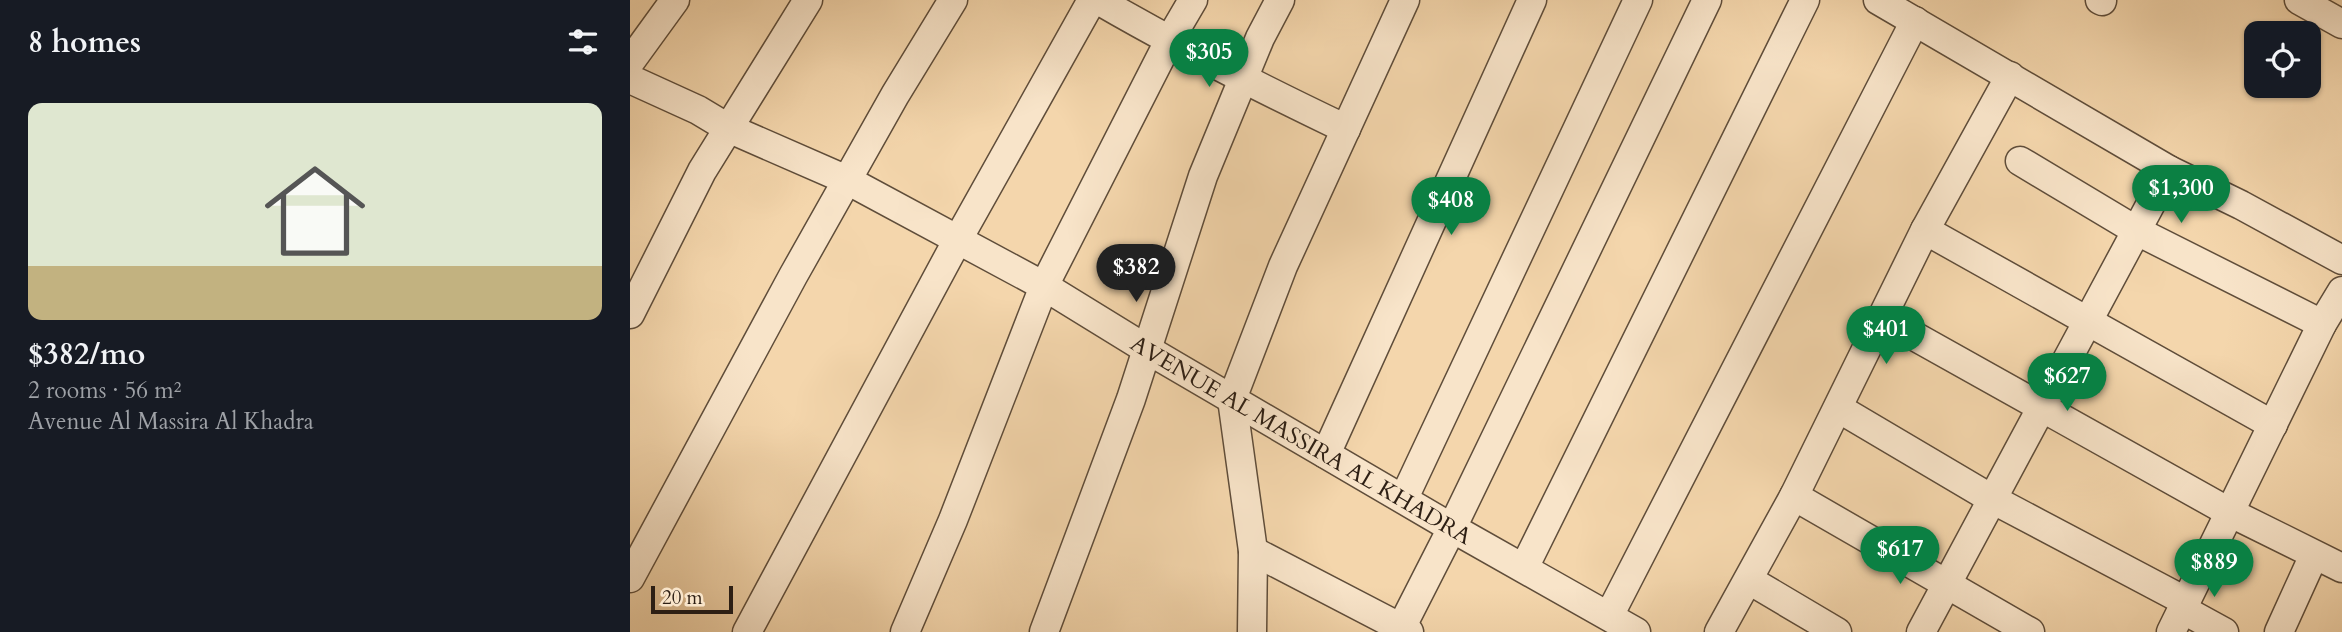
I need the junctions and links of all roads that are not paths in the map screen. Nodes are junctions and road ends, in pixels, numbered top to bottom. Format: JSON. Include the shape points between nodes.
{"nodes":[{"id":1,"x":675,"y":0,"type":"edge"},
{"id":2,"x":808,"y":0,"type":"edge"},
{"id":3,"x":953,"y":0,"type":"edge"},
{"id":4,"x":1092,"y":0,"type":"edge"},
{"id":5,"x":1098,"y":0,"type":"edge"},
{"id":6,"x":1193,"y":0,"type":"edge"},
{"id":7,"x":1280,"y":0,"type":"edge"},
{"id":8,"x":1405,"y":0,"type":"edge"},
{"id":9,"x":1532,"y":0,"type":"edge"},
{"id":10,"x":1638,"y":0,"type":"edge"},
{"id":11,"x":1707,"y":0,"type":"edge"},
{"id":12,"x":1805,"y":0,"type":"edge"},
{"id":13,"x":1878,"y":0,"type":"edge"},
{"id":14,"x":2299,"y":0,"type":"edge"},
{"id":15,"x":1915,"y":21,"type":"junction"},
{"id":16,"x":2342,"y":24,"type":"edge"},
{"id":17,"x":1169,"y":41,"type":"junction"},
{"id":18,"x":630,"y":62,"type":"edge"},
{"id":19,"x":2010,"y":76,"type":"junction"},
{"id":20,"x":630,"y":79,"type":"edge"},
{"id":21,"x":1243,"y":79,"type":"junction"},
{"id":22,"x":728,"y":128,"type":"junction"},
{"id":23,"x":1346,"y":129,"type":"junction"},
{"id":24,"x":2020,"y":161,"type":"dead end"},
{"id":25,"x":2169,"y":170,"type":"junction"},
{"id":26,"x":847,"y":180,"type":"junction"},
{"id":27,"x":1926,"y":230,"type":"junction"},
{"id":28,"x":2137,"y":231,"type":"junction"},
{"id":29,"x":957,"y":240,"type":"junction"},
{"id":30,"x":2342,"y":260,"type":"edge"},
{"id":31,"x":1044,"y":286,"type":"junction"},
{"id":32,"x":2342,"y":291,"type":"edge"},
{"id":33,"x":630,"y":314,"type":"edge"},
{"id":34,"x":1882,"y":318,"type":"junction"},
{"id":35,"x":2089,"y":320,"type":"junction"},
{"id":36,"x":2322,"y":324,"type":"junction"},
{"id":37,"x":1148,"y":350,"type":"junction"},
{"id":38,"x":1232,"y":399,"type":"junction"},
{"id":39,"x":2042,"y":407,"type":"junction"},
{"id":40,"x":1838,"y":408,"type":"junction"},
{"id":41,"x":2273,"y":425,"type":"junction"},
{"id":42,"x":1325,"y":454,"type":"junction"},
{"id":43,"x":1794,"y":496,"type":"junction"},
{"id":44,"x":1404,"y":498,"type":"junction"},
{"id":45,"x":1993,"y":499,"type":"junction"},
{"id":46,"x":2229,"y":512,"type":"junction"},
{"id":47,"x":1452,"y":528,"type":"junction"},
{"id":48,"x":1253,"y":551,"type":"junction"},
{"id":49,"x":2314,"y":555,"type":"junction"},
{"id":50,"x":1524,"y":568,"type":"junction"},
{"id":51,"x":2342,"y":568,"type":"edge"},
{"id":52,"x":630,"y":578,"type":"edge"},
{"id":53,"x":1749,"y":580,"type":"junction"},
{"id":54,"x":1946,"y":585,"type":"junction"},
{"id":55,"x":2179,"y":614,"type":"edge"},
{"id":56,"x":1609,"y":617,"type":"junction"},
{"id":57,"x":1403,"y":631,"type":"edge"},
{"id":58,"x":747,"y":632,"type":"edge"},
{"id":59,"x":905,"y":632,"type":"edge"},
{"id":60,"x":1044,"y":632,"type":"edge"},
{"id":61,"x":1252,"y":632,"type":"edge"},
{"id":62,"x":1636,"y":632,"type":"edge"},
{"id":63,"x":1719,"y":632,"type":"edge"},
{"id":64,"x":1837,"y":632,"type":"edge"},
{"id":65,"x":1920,"y":632,"type":"edge"},
{"id":66,"x":2030,"y":632,"type":"edge"},
{"id":67,"x":2224,"y":632,"type":"edge"},
{"id":68,"x":2279,"y":632,"type":"edge"}],
"edges":[{"from":1,"to":18,"type":"street"},
{"from":2,"to":22,"type":"street"},
{"from":3,"to":26,"type":"street"},
{"from":4,"to":29,"type":"street"},
{"from":5,"to":17,"type":"street"},
{"from":6,"to":17,"type":"street"},
{"from":7,"to":21,"type":"street"},
{"from":8,"to":23,"type":"street"},
{"from":9,"to":42,"type":"street"},
{"from":10,"to":44,"type":"street"},
{"from":11,"to":47,"type":"street"},
{"from":12,"to":50,"type":"street"},
{"from":13,"to":15,"type":"street"},
{"from":14,"to":16,"type":"street"},
{"from":15,"to":19,"type":"street"},
{"from":15,"to":56,"type":"street"},
{"from":17,"to":21,"type":"street"},
{"from":17,"to":31,"type":"street"},
{"from":19,"to":25,"type":"street"},
{"from":19,"to":27,"type":"street"},
{"from":20,"to":22,"type":"street","name":"AVENUE AL MASSIRA AL KHADRA"},
{"from":21,"to":23,"type":"street"},
{"from":21,"to":37,"type":"street","via":[[1198,189]]},
{"from":22,"to":26,"type":"street","name":"AVENUE AL MASSIRA AL KHADRA"},
{"from":22,"to":33,"type":"street"},
{"from":23,"to":38,"type":"street","via":[[1283,266]]},
{"from":24,"to":28,"type":"street"},
{"from":25,"to":28,"type":"street"},
{"from":25,"to":30,"type":"street"},
{"from":26,"to":29,"type":"street","name":"AVENUE AL MASSIRA AL KHADRA"},
{"from":26,"to":52,"type":"street"},
{"from":27,"to":34,"type":"street"},
{"from":27,"to":35,"type":"street"},
{"from":28,"to":35,"type":"street"},
{"from":28,"to":36,"type":"street"},
{"from":29,"to":31,"type":"street","name":"AVENUE AL MASSIRA AL KHADRA"},
{"from":29,"to":58,"type":"street"},
{"from":31,"to":37,"type":"street","name":"AVENUE AL MASSIRA AL KHADRA"},
{"from":31,"to":59,"type":"street"},
{"from":32,"to":36,"type":"street"},
{"from":34,"to":39,"type":"street"},
{"from":34,"to":40,"type":"street"},
{"from":35,"to":39,"type":"street"},
{"from":35,"to":41,"type":"street"},
{"from":36,"to":41,"type":"street"},
{"from":37,"to":38,"type":"street","name":"AVENUE AL MASSIRA AL KHADRA"},
{"from":37,"to":60,"type":"street"},
{"from":38,"to":42,"type":"street","name":"AVENUE AL MASSIRA AL KHADRA"},
{"from":38,"to":48,"type":"street"},
{"from":39,"to":45,"type":"street"},
{"from":39,"to":46,"type":"street"},
{"from":40,"to":43,"type":"street"},
{"from":40,"to":45,"type":"street"},
{"from":41,"to":46,"type":"street"},
{"from":42,"to":44,"type":"street","name":"AVENUE AL MASSIRA AL KHADRA"},
{"from":43,"to":53,"type":"street"},
{"from":43,"to":54,"type":"street"},
{"from":44,"to":47,"type":"street","name":"AVENUE AL MASSIRA AL KHADRA"},
{"from":45,"to":54,"type":"street"},
{"from":45,"to":55,"type":"street"},
{"from":46,"to":49,"type":"street"},
{"from":46,"to":55,"type":"street"},
{"from":47,"to":50,"type":"street","name":"AVENUE AL MASSIRA AL KHADRA"},
{"from":47,"to":57,"type":"street"},
{"from":48,"to":57,"type":"street"},
{"from":48,"to":61,"type":"street"},
{"from":49,"to":51,"type":"street"},
{"from":49,"to":68,"type":"street"},
{"from":50,"to":56,"type":"street","name":"AVENUE AL MASSIRA AL KHADRA"},
{"from":53,"to":63,"type":"street"},
{"from":53,"to":64,"type":"street"},
{"from":54,"to":65,"type":"street"},
{"from":54,"to":66,"type":"street"},
{"from":55,"to":67,"type":"street"},
{"from":56,"to":62,"type":"street","name":"AVENUE AL MASSIRA AL KHADRA"}]}
